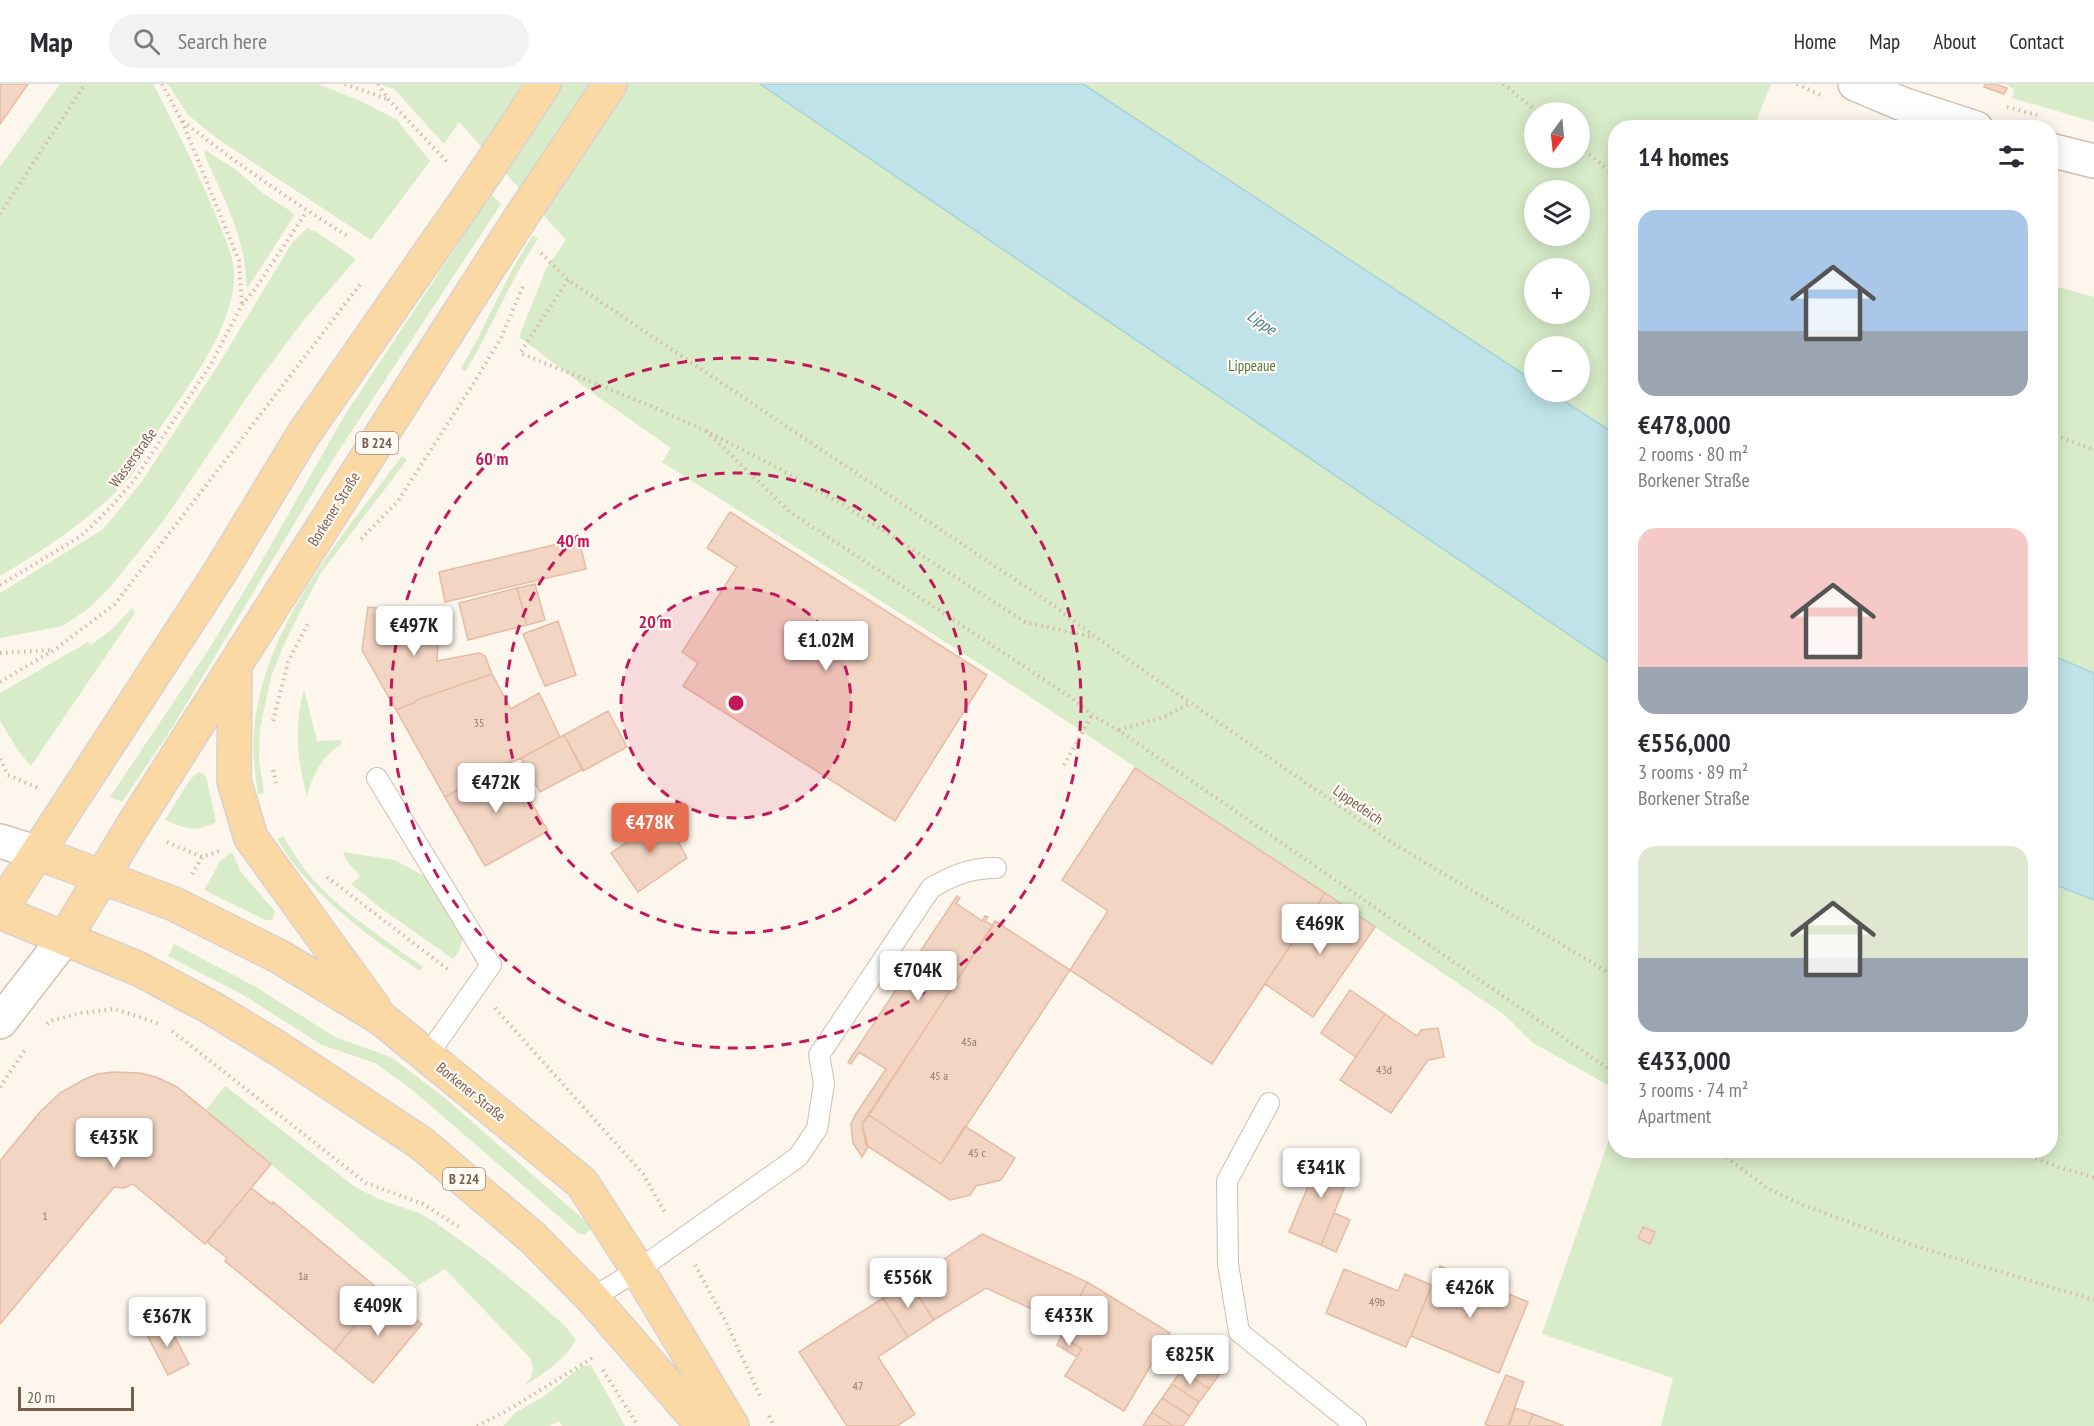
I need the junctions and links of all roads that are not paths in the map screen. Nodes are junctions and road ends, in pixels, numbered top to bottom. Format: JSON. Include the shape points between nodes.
{"nodes":[{"id":1,"x":543,"y":84,"type":"edge"},
{"id":2,"x":610,"y":84,"type":"edge"},
{"id":3,"x":1855,"y":84,"type":"edge"},
{"id":4,"x":1951,"y":120,"type":"edge"},
{"id":5,"x":2058,"y":152,"type":"edge"},
{"id":6,"x":2094,"y":161,"type":"edge"},
{"id":7,"x":235,"y":666,"type":"junction"},
{"id":8,"x":377,"y":778,"type":"dead end"},
{"id":9,"x":0,"y":841,"type":"edge"},
{"id":10,"x":38,"y":853,"type":"junction"},
{"id":11,"x":996,"y":868,"type":"dead end"},
{"id":12,"x":103,"y":877,"type":"junction"},
{"id":13,"x":0,"y":911,"type":"edge"},
{"id":14,"x":65,"y":938,"type":"junction"},
{"id":15,"x":382,"y":1019,"type":"junction"},
{"id":16,"x":0,"y":1022,"type":"edge"},
{"id":17,"x":427,"y":1056,"type":"junction"},
{"id":18,"x":1269,"y":1103,"type":"dead end"},
{"id":19,"x":638,"y":1270,"type":"junction"},
{"id":20,"x":592,"y":1298,"type":"junction"},
{"id":21,"x":703,"y":1426,"type":"edge"},
{"id":22,"x":732,"y":1426,"type":"edge"},
{"id":23,"x":1356,"y":1426,"type":"edge"}],
"edges":[{"from":1,"to":10,"type":"main road","via":[[468,171],[220,572]]},
{"from":2,"to":7,"type":"main road","name":"Borkener Straße","number":"B 224"},
{"from":3,"to":4,"type":"street"},
{"from":5,"to":6,"type":"street"},
{"from":7,"to":12,"type":"main road","name":"Borkener Straße","number":"B 224"},
{"from":7,"to":15,"type":"main road","via":[[234,781],[251,838]]},
{"from":8,"to":17,"type":"lane","via":[[491,965]]},
{"from":9,"to":10,"type":"street"},
{"from":10,"to":12,"type":"main road","name":"Borkener Straße"},
{"from":10,"to":13,"type":"main road"},
{"from":11,"to":19,"type":"lane","via":[[953,875],[931,888],[819,1055],[824,1083],[817,1129],[798,1157]]},
{"from":12,"to":14,"type":"main road","name":"Borkener Straße","number":"B 224"},
{"from":12,"to":15,"type":"main road","name":"Borkener Straße","via":[[174,904],[280,957]]},
{"from":13,"to":14,"type":"main road"},
{"from":14,"to":16,"type":"street"},
{"from":14,"to":20,"type":"main road","number":"B 224","via":[[139,969],[210,1007],[391,1122],[533,1238]]},
{"from":15,"to":17,"type":"main road","name":"Borkener Straße"},
{"from":17,"to":19,"type":"main road","name":"Borkener Straße","via":[[582,1183]]},
{"from":18,"to":23,"type":"lane","via":[[1227,1181],[1228,1264],[1239,1332]]},
{"from":19,"to":20,"type":"lane"},
{"from":19,"to":22,"type":"main road","name":"Borkener Straße"},
{"from":20,"to":21,"type":"main road","number":"B 224"}]}
